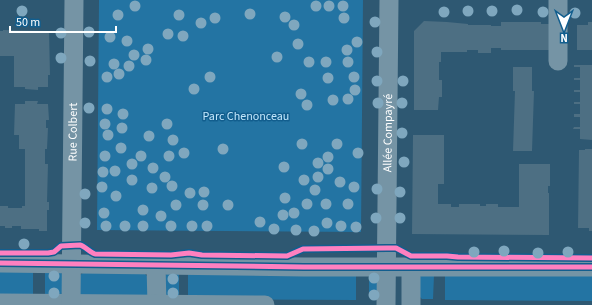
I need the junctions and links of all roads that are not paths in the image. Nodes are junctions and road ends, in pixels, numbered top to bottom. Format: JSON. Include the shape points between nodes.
{"nodes":[{"id":1,"x":74,"y":0,"type":"edge"},
{"id":2,"x":390,"y":0,"type":"edge"},
{"id":3,"x":558,"y":0,"type":"edge"},
{"id":4,"x":558,"y":61,"type":"dead end"},
{"id":5,"x":0,"y":264,"type":"edge"},
{"id":6,"x":72,"y":264,"type":"junction"},
{"id":7,"x":156,"y":265,"type":"junction"},
{"id":8,"x":387,"y":267,"type":"junction"},
{"id":9,"x":411,"y":267,"type":"junction"},
{"id":10,"x":592,"y":267,"type":"edge"},
{"id":11,"x":0,"y":303,"type":"edge"},
{"id":12,"x":71,"y":304,"type":"junction"},
{"id":13,"x":157,"y":304,"type":"edge"},
{"id":14,"x":265,"y":305,"type":"edge"},
{"id":15,"x":386,"y":305,"type":"edge"},
{"id":16,"x":411,"y":305,"type":"edge"}],
"edges":[{"from":1,"to":6,"type":"street","name":"Rue Colbert"},
{"from":2,"to":8,"type":"street","name":"Allée Compayré"},
{"from":3,"to":4,"type":"street"},
{"from":5,"to":6,"type":"street"},
{"from":6,"to":7,"type":"street"},
{"from":6,"to":12,"type":"street","name":"Rue Colbert"},
{"from":7,"to":8,"type":"street"},
{"from":7,"to":13,"type":"street"},
{"from":8,"to":9,"type":"street"},
{"from":8,"to":15,"type":"street","name":"Allée Compayré"},
{"from":9,"to":10,"type":"street"},
{"from":9,"to":16,"type":"street"},
{"from":11,"to":12,"type":"street"},
{"from":12,"to":13,"type":"street"},
{"from":13,"to":14,"type":"street"}]}
